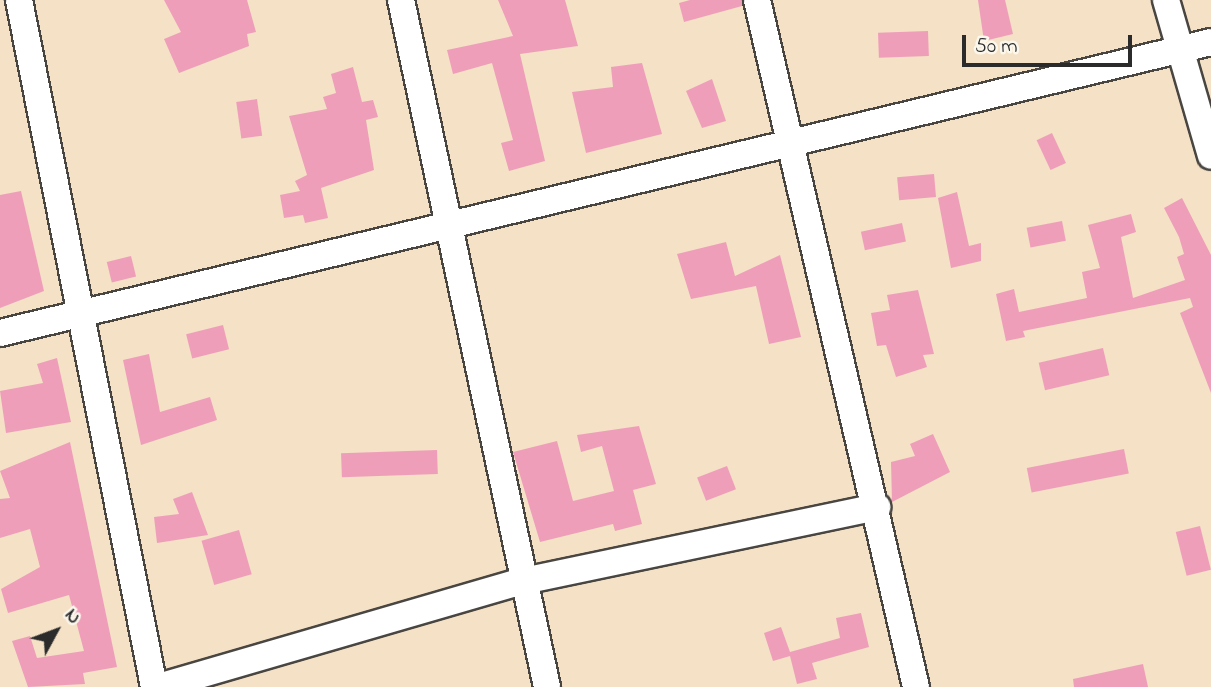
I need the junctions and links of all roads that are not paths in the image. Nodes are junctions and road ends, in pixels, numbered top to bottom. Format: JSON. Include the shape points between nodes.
{"nodes":[{"id":1,"x":19,"y":0,"type":"edge"},
{"id":2,"x":401,"y":0,"type":"edge"},
{"id":3,"x":757,"y":0,"type":"edge"},
{"id":4,"x":1166,"y":0,"type":"edge"},
{"id":5,"x":1211,"y":42,"type":"edge"},
{"id":6,"x":1180,"y":49,"type":"junction"},
{"id":7,"x":787,"y":142,"type":"junction"},
{"id":8,"x":1211,"y":156,"type":"edge"},
{"id":9,"x":449,"y":228,"type":"junction"},
{"id":10,"x":82,"y":312,"type":"junction"},
{"id":11,"x":0,"y":333,"type":"edge"},
{"id":12,"x":877,"y":507,"type":"junction"},
{"id":13,"x":523,"y":581,"type":"junction"},
{"id":14,"x":156,"y":687,"type":"edge"},
{"id":15,"x":547,"y":687,"type":"edge"},
{"id":16,"x":916,"y":687,"type":"edge"}],
"edges":[{"from":1,"to":10,"type":"street"},
{"from":2,"to":9,"type":"street"},
{"from":3,"to":7,"type":"street"},
{"from":4,"to":6,"type":"street"},
{"from":5,"to":6,"type":"street"},
{"from":6,"to":7,"type":"street"},
{"from":6,"to":8,"type":"street"},
{"from":7,"to":9,"type":"street"},
{"from":7,"to":12,"type":"street"},
{"from":9,"to":10,"type":"street"},
{"from":9,"to":13,"type":"street"},
{"from":10,"to":11,"type":"street"},
{"from":10,"to":14,"type":"street"},
{"from":12,"to":13,"type":"street"},
{"from":12,"to":16,"type":"street"},
{"from":13,"to":14,"type":"street"},
{"from":13,"to":15,"type":"street"}]}
